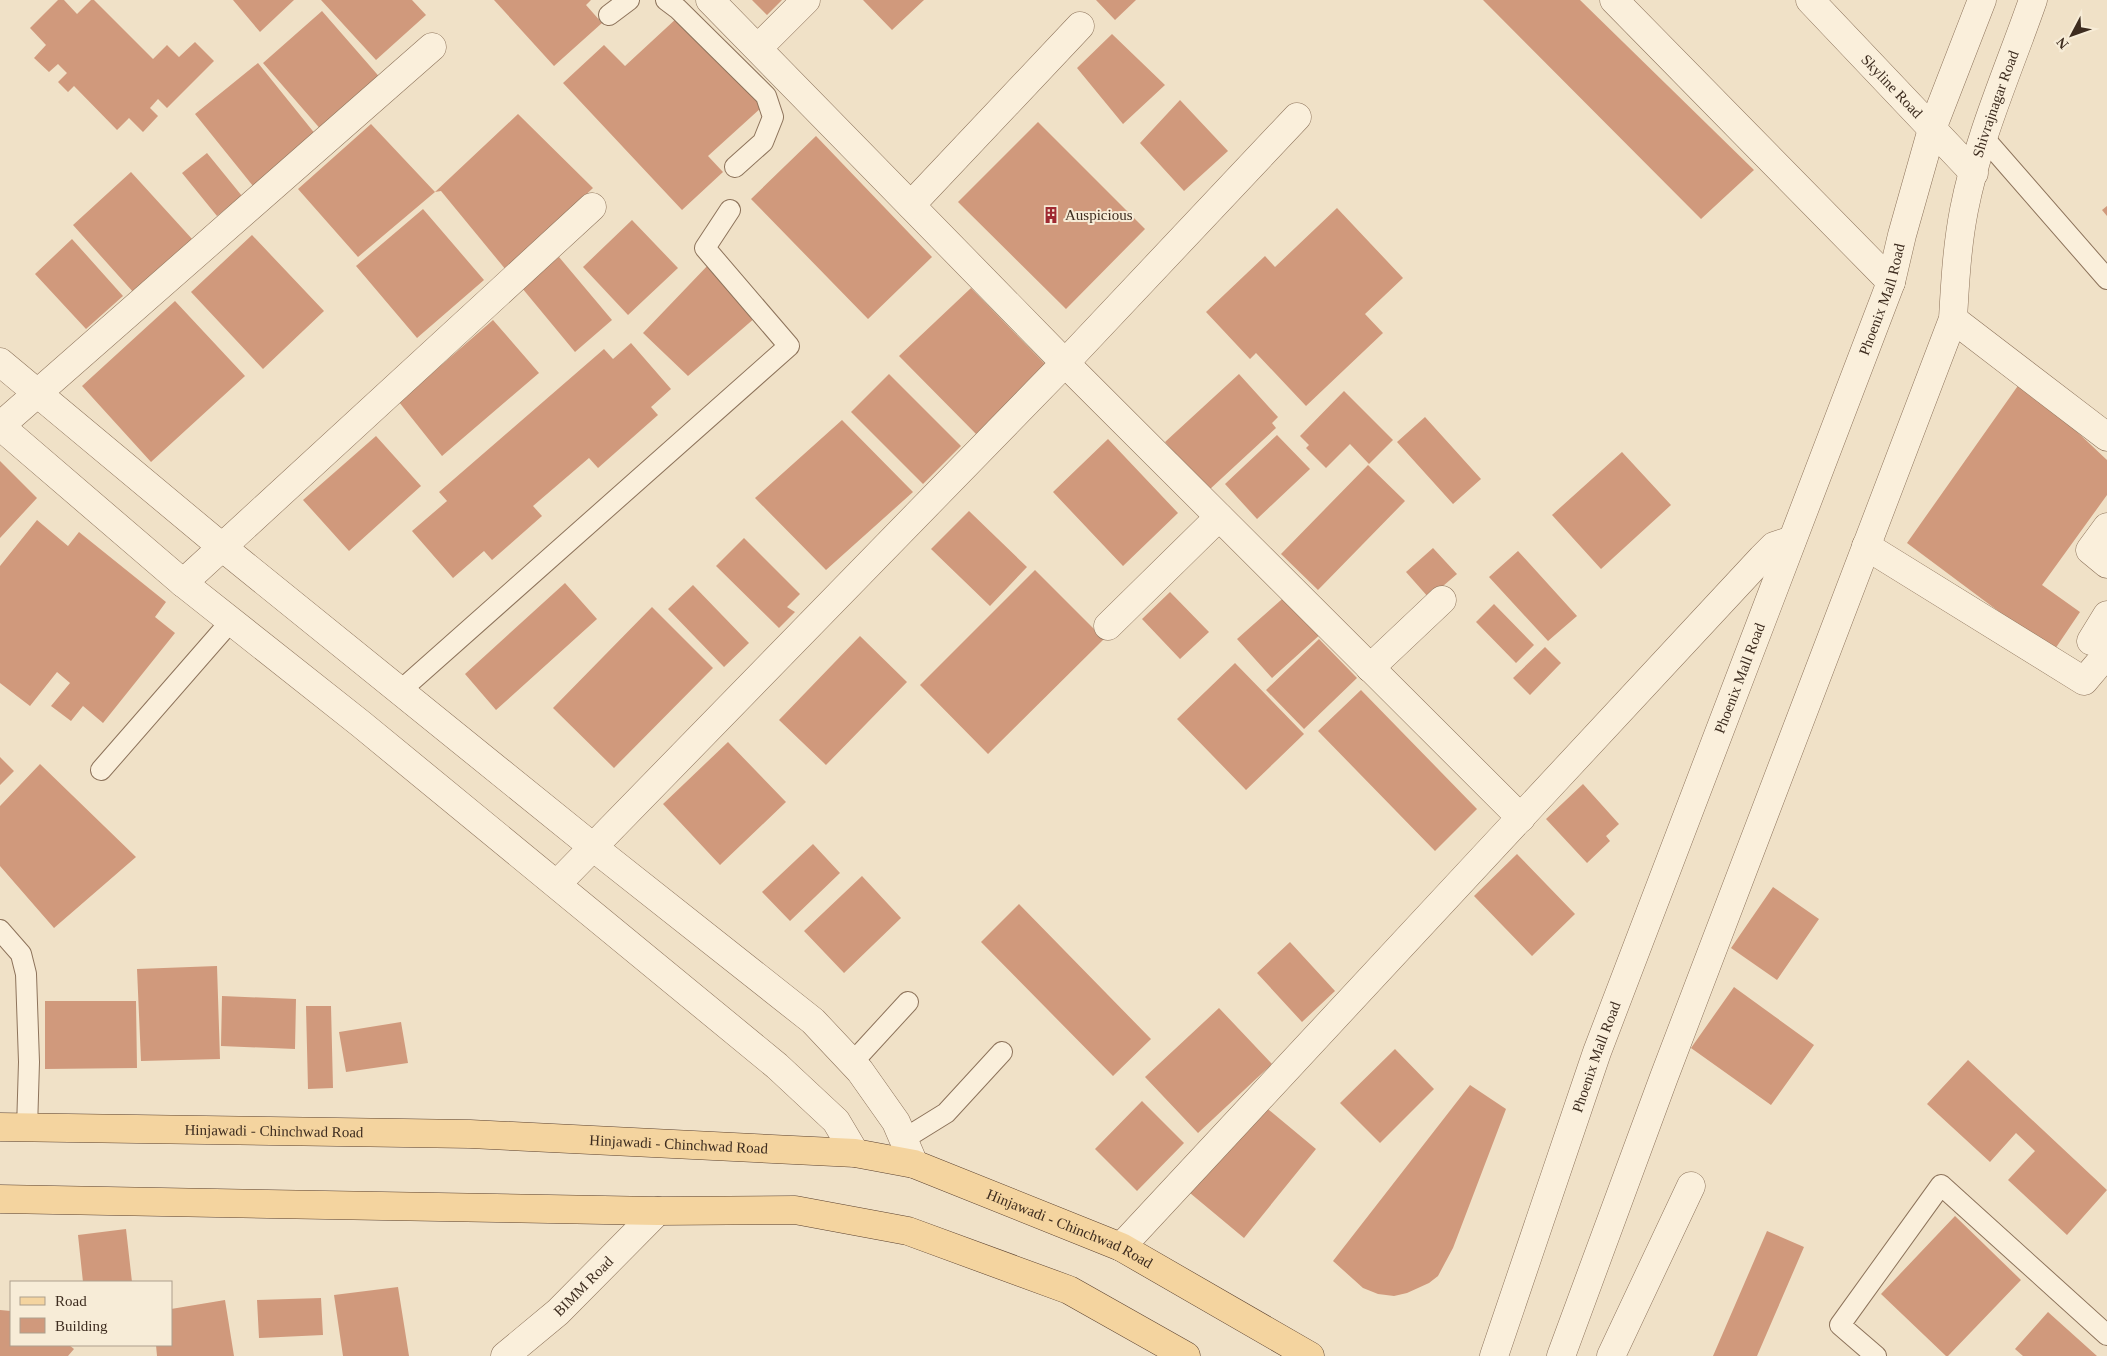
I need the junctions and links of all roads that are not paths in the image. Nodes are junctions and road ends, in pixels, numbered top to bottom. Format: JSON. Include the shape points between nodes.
{"nodes":[{"id":1,"x":629,"y":0,"type":"edge"},
{"id":2,"x":666,"y":0,"type":"edge"},
{"id":3,"x":710,"y":0,"type":"edge"},
{"id":4,"x":806,"y":0,"type":"edge"},
{"id":5,"x":1614,"y":0,"type":"edge"},
{"id":6,"x":1810,"y":0,"type":"edge"},
{"id":7,"x":1982,"y":0,"type":"edge"},
{"id":8,"x":2033,"y":0,"type":"edge"},
{"id":9,"x":609,"y":15,"type":"dead end"},
{"id":10,"x":1080,"y":26,"type":"dead end"},
{"id":11,"x":755,"y":46,"type":"junction"},
{"id":12,"x":432,"y":47,"type":"dead end"},
{"id":13,"x":733,"y":62,"type":"junction"},
{"id":14,"x":1297,"y":117,"type":"dead end"},
{"id":15,"x":1932,"y":129,"type":"junction"},
{"id":16,"x":1984,"y":138,"type":"junction"},
{"id":17,"x":735,"y":167,"type":"dead end"},
{"id":18,"x":1974,"y":172,"type":"junction"},
{"id":19,"x":911,"y":205,"type":"junction"},
{"id":20,"x":592,"y":207,"type":"dead end"},
{"id":21,"x":730,"y":210,"type":"dead end"},
{"id":22,"x":2107,"y":278,"type":"edge"},
{"id":23,"x":1891,"y":282,"type":"junction"},
{"id":24,"x":1953,"y":319,"type":"junction"},
{"id":25,"x":0,"y":362,"type":"edge"},
{"id":26,"x":1065,"y":363,"type":"junction"},
{"id":27,"x":37,"y":394,"type":"junction"},
{"id":28,"x":0,"y":426,"type":"edge"},
{"id":29,"x":2107,"y":437,"type":"edge"},
{"id":30,"x":1219,"y":517,"type":"junction"},
{"id":31,"x":2107,"y":527,"type":"edge"},
{"id":32,"x":1792,"y":540,"type":"junction"},
{"id":33,"x":1866,"y":546,"type":"junction"},
{"id":34,"x":222,"y":547,"type":"junction"},
{"id":35,"x":2107,"y":564,"type":"edge"},
{"id":36,"x":183,"y":583,"type":"junction"},
{"id":37,"x":1442,"y":600,"type":"dead end"},
{"id":38,"x":2107,"y":615,"type":"edge"},
{"id":39,"x":231,"y":621,"type":"junction"},
{"id":40,"x":1108,"y":626,"type":"dead end"},
{"id":41,"x":2099,"y":647,"type":"edge"},
{"id":42,"x":1370,"y":668,"type":"junction"},
{"id":43,"x":400,"y":691,"type":"junction"},
{"id":44,"x":101,"y":770,"type":"dead end"},
{"id":45,"x":1522,"y":818,"type":"junction"},
{"id":46,"x":593,"y":848,"type":"junction"},
{"id":47,"x":557,"y":884,"type":"junction"},
{"id":48,"x":0,"y":930,"type":"edge"},
{"id":49,"x":908,"y":1002,"type":"dead end"},
{"id":50,"x":1002,"y":1052,"type":"dead end"},
{"id":51,"x":852,"y":1063,"type":"junction"},
{"id":52,"x":0,"y":1127,"type":"edge"},
{"id":53,"x":27,"y":1129,"type":"junction"},
{"id":54,"x":904,"y":1140,"type":"junction"},
{"id":55,"x":855,"y":1153,"type":"junction"},
{"id":56,"x":914,"y":1164,"type":"junction"},
{"id":57,"x":1691,"y":1186,"type":"dead end"},
{"id":58,"x":0,"y":1198,"type":"edge"},
{"id":59,"x":658,"y":1211,"type":"junction"},
{"id":60,"x":1121,"y":1247,"type":"junction"},
{"id":61,"x":2107,"y":1335,"type":"edge"},
{"id":62,"x":505,"y":1356,"type":"edge"},
{"id":63,"x":1186,"y":1356,"type":"edge"},
{"id":64,"x":1310,"y":1356,"type":"edge"},
{"id":65,"x":1494,"y":1356,"type":"edge"},
{"id":66,"x":1561,"y":1356,"type":"edge"},
{"id":67,"x":1611,"y":1356,"type":"edge"},
{"id":68,"x":1876,"y":1356,"type":"edge"}],
"edges":[{"from":1,"to":9,"type":"lane"},
{"from":2,"to":13,"type":"lane"},
{"from":3,"to":11,"type":"street"},
{"from":4,"to":11,"type":"street"},
{"from":5,"to":23,"type":"street"},
{"from":6,"to":15,"type":"street","name":"Skyline Road"},
{"from":7,"to":15,"type":"street","name":"Phoenix Mall Road"},
{"from":8,"to":16,"type":"street","name":"Shivrajnagar Road"},
{"from":10,"to":19,"type":"street"},
{"from":11,"to":13,"type":"lane"},
{"from":11,"to":19,"type":"street"},
{"from":12,"to":27,"type":"street"},
{"from":13,"to":17,"type":"lane","via":[[766,96],[773,117],[763,142]]},
{"from":14,"to":26,"type":"street"},
{"from":15,"to":18,"type":"street","name":"Skyline Road"},
{"from":15,"to":23,"type":"street","name":"Phoenix Mall Road"},
{"from":16,"to":18,"type":"street","name":"Shivrajnagar Road"},
{"from":16,"to":22,"type":"lane"},
{"from":18,"to":24,"type":"street","name":"Shivrajnagar Road","via":[[1964,210],[1956,265]]},
{"from":19,"to":26,"type":"street"},
{"from":20,"to":34,"type":"street"},
{"from":21,"to":43,"type":"lane","via":[[705,248],[789,346]]},
{"from":23,"to":32,"type":"street","name":"Phoenix Mall Road"},
{"from":24,"to":29,"type":"street"},
{"from":24,"to":33,"type":"street"},
{"from":25,"to":27,"type":"street"},
{"from":26,"to":30,"type":"street"},
{"from":26,"to":46,"type":"street"},
{"from":27,"to":28,"type":"street"},
{"from":27,"to":34,"type":"street"},
{"from":28,"to":36,"type":"street"},
{"from":30,"to":40,"type":"street"},
{"from":30,"to":42,"type":"street"},
{"from":31,"to":35,"type":"street","via":[[2090,550]]},
{"from":32,"to":45,"type":"street","via":[[1774,546],[1762,558]]},
{"from":32,"to":65,"type":"street","name":"Phoenix Mall Road","via":[[1598,1052]]},
{"from":33,"to":41,"type":"street","via":[[2084,681]]},
{"from":33,"to":66,"type":"street"},
{"from":34,"to":36,"type":"street"},
{"from":34,"to":43,"type":"street"},
{"from":36,"to":39,"type":"street"},
{"from":37,"to":42,"type":"street"},
{"from":38,"to":41,"type":"street"},
{"from":39,"to":44,"type":"lane"},
{"from":39,"to":47,"type":"street"},
{"from":42,"to":45,"type":"street"},
{"from":43,"to":46,"type":"street"},
{"from":45,"to":60,"type":"street"},
{"from":46,"to":47,"type":"street"},
{"from":46,"to":51,"type":"street","via":[[814,1021]]},
{"from":47,"to":55,"type":"street","via":[[777,1066],[836,1121]]},
{"from":48,"to":53,"type":"lane","via":[[21,954],[26,974]]},
{"from":49,"to":51,"type":"lane"},
{"from":50,"to":54,"type":"lane","via":[[946,1113]]},
{"from":51,"to":54,"type":"street","via":[[896,1122]]},
{"from":52,"to":53,"type":"main road","name":"Hinjawadi - Chinchwad Road"},
{"from":53,"to":55,"type":"main road","name":"Hinjawadi - Chinchwad Road","via":[[470,1134]]},
{"from":54,"to":56,"type":"street"},
{"from":55,"to":56,"type":"main road","name":"Hinjawadi - Chinchwad Road"},
{"from":56,"to":60,"type":"main road","name":"Hinjawadi - Chinchwad Road"},
{"from":57,"to":67,"type":"street"},
{"from":58,"to":59,"type":"main road"},
{"from":59,"to":62,"type":"street","name":"BIMM Road","via":[[558,1312]]},
{"from":59,"to":63,"type":"main road","via":[[795,1210],[908,1231],[1069,1290]]},
{"from":60,"to":64,"type":"main road","name":"Hinjawadi - Chinchwad Road"},
{"from":61,"to":68,"type":"lane","via":[[1941,1185],[1840,1325]]}]}
